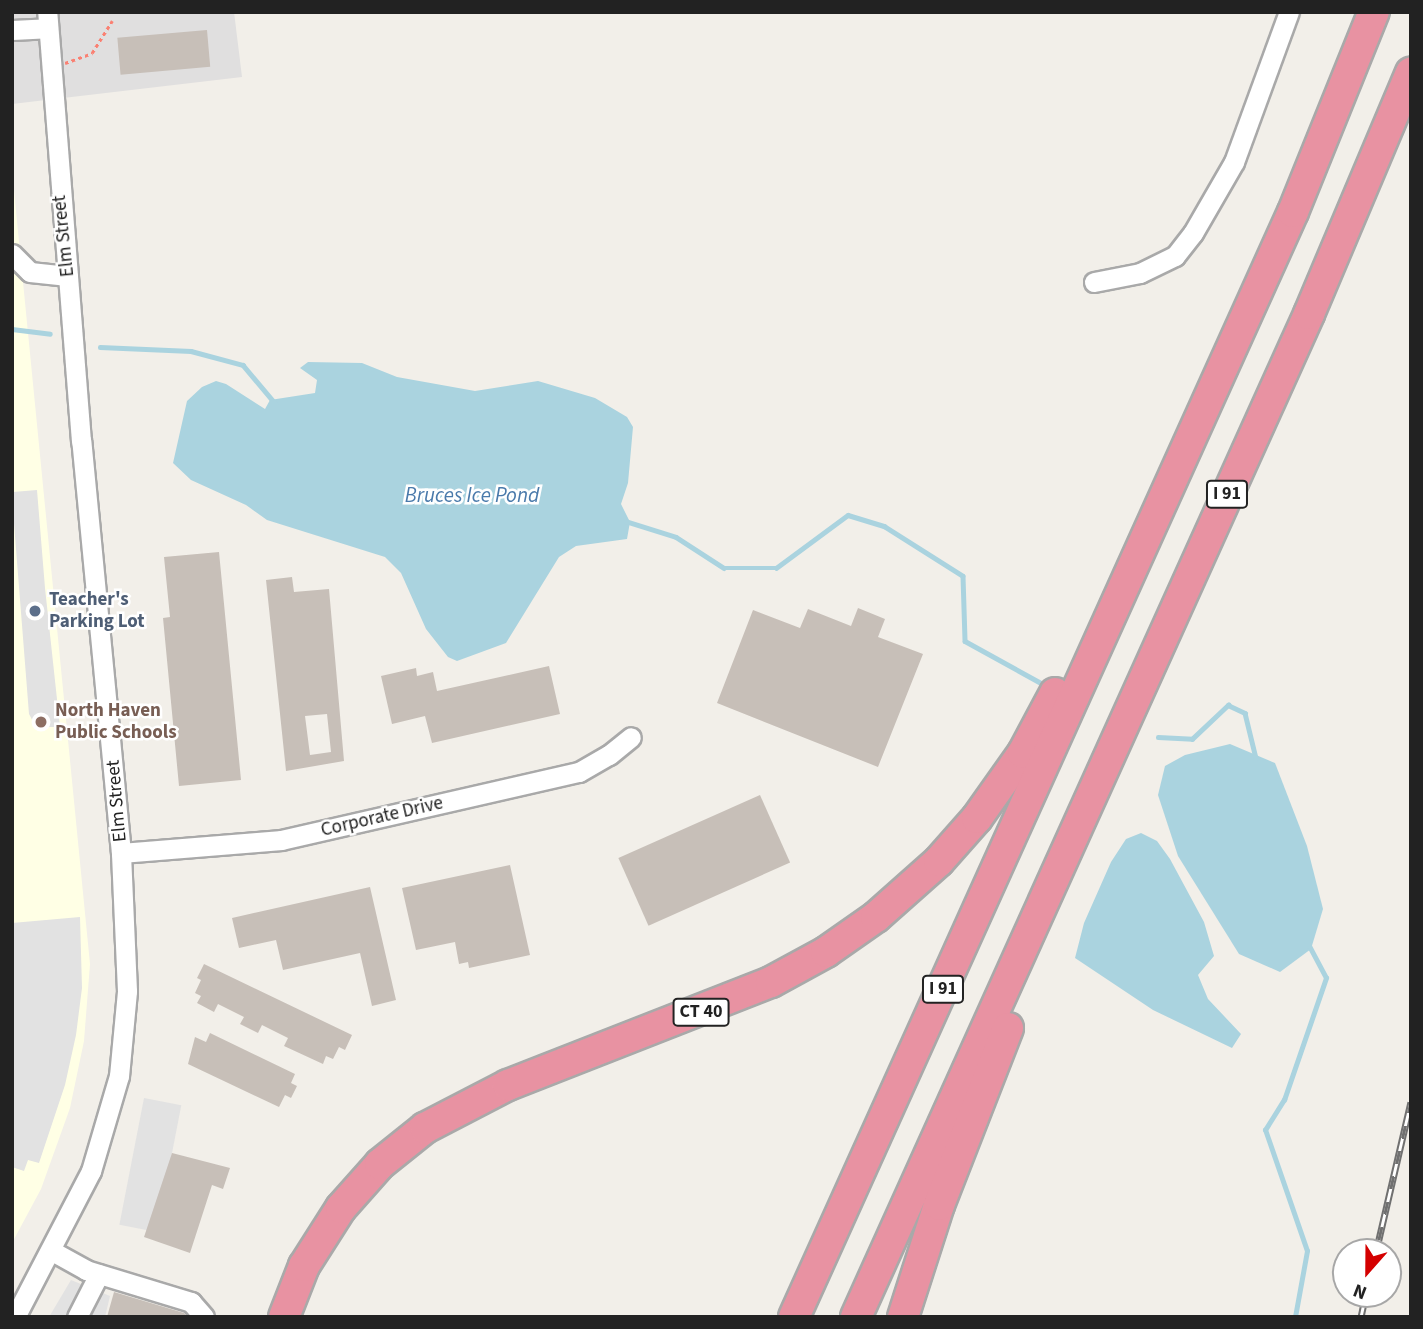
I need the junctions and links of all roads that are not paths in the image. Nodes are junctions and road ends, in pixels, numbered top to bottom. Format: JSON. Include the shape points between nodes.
{"nodes":[{"id":1,"x":1289,"y":12,"type":"edge"},
{"id":2,"x":1374,"y":12,"type":"edge"},
{"id":3,"x":47,"y":20,"type":"edge"},
{"id":4,"x":12,"y":30,"type":"edge"},
{"id":5,"x":1411,"y":73,"type":"edge"},
{"id":6,"x":12,"y":254,"type":"edge"},
{"id":7,"x":68,"y":276,"type":"junction"},
{"id":8,"x":1094,"y":282,"type":"dead end"},
{"id":9,"x":1091,"y":660,"type":"junction"},
{"id":10,"x":631,"y":737,"type":"dead end"},
{"id":11,"x":121,"y":853,"type":"junction"},
{"id":12,"x":1038,"y":913,"type":"junction"},
{"id":13,"x":52,"y":1251,"type":"junction"},
{"id":14,"x":99,"y":1274,"type":"junction"},
{"id":15,"x":15,"y":1317,"type":"edge"},
{"id":16,"x":77,"y":1317,"type":"edge"},
{"id":17,"x":204,"y":1317,"type":"edge"},
{"id":18,"x":284,"y":1317,"type":"edge"},
{"id":19,"x":794,"y":1317,"type":"edge"},
{"id":20,"x":856,"y":1317,"type":"edge"},
{"id":21,"x":903,"y":1317,"type":"edge"}],
"edges":[{"from":1,"to":8,"type":"street","via":[[1234,162],[1193,233],[1175,256],[1140,273]]},
{"from":2,"to":9,"type":"highway","number":"I 91","via":[[1321,148]]},
{"from":3,"to":4,"type":"street"},
{"from":3,"to":7,"type":"street","name":"Elm Street"},
{"from":5,"to":12,"type":"highway","number":"I 91","via":[[1319,290]]},
{"from":6,"to":7,"type":"street","via":[[30,272]]},
{"from":7,"to":11,"type":"street","name":"Elm Street"},
{"from":9,"to":18,"type":"highway","number":"CT 40","via":[[1060,683],[1023,753],[977,818],[892,904],[826,952],[771,982],[508,1085],[425,1128],[380,1164],[341,1208],[307,1259]]},
{"from":9,"to":19,"type":"highway","number":"I 91"},
{"from":10,"to":11,"type":"street","name":"Corporate Drive","via":[[579,772],[272,842]]},
{"from":11,"to":13,"type":"street","name":"Elm Street","via":[[128,945],[119,1076],[91,1171]]},
{"from":12,"to":20,"type":"highway","number":"I 91"},
{"from":12,"to":21,"type":"highway","via":[[1030,974],[948,1180]]},
{"from":13,"to":14,"type":"street"},
{"from":13,"to":15,"type":"street","name":"Elm Street"},
{"from":14,"to":16,"type":"street"},
{"from":14,"to":17,"type":"street","via":[[191,1302]]}]}
